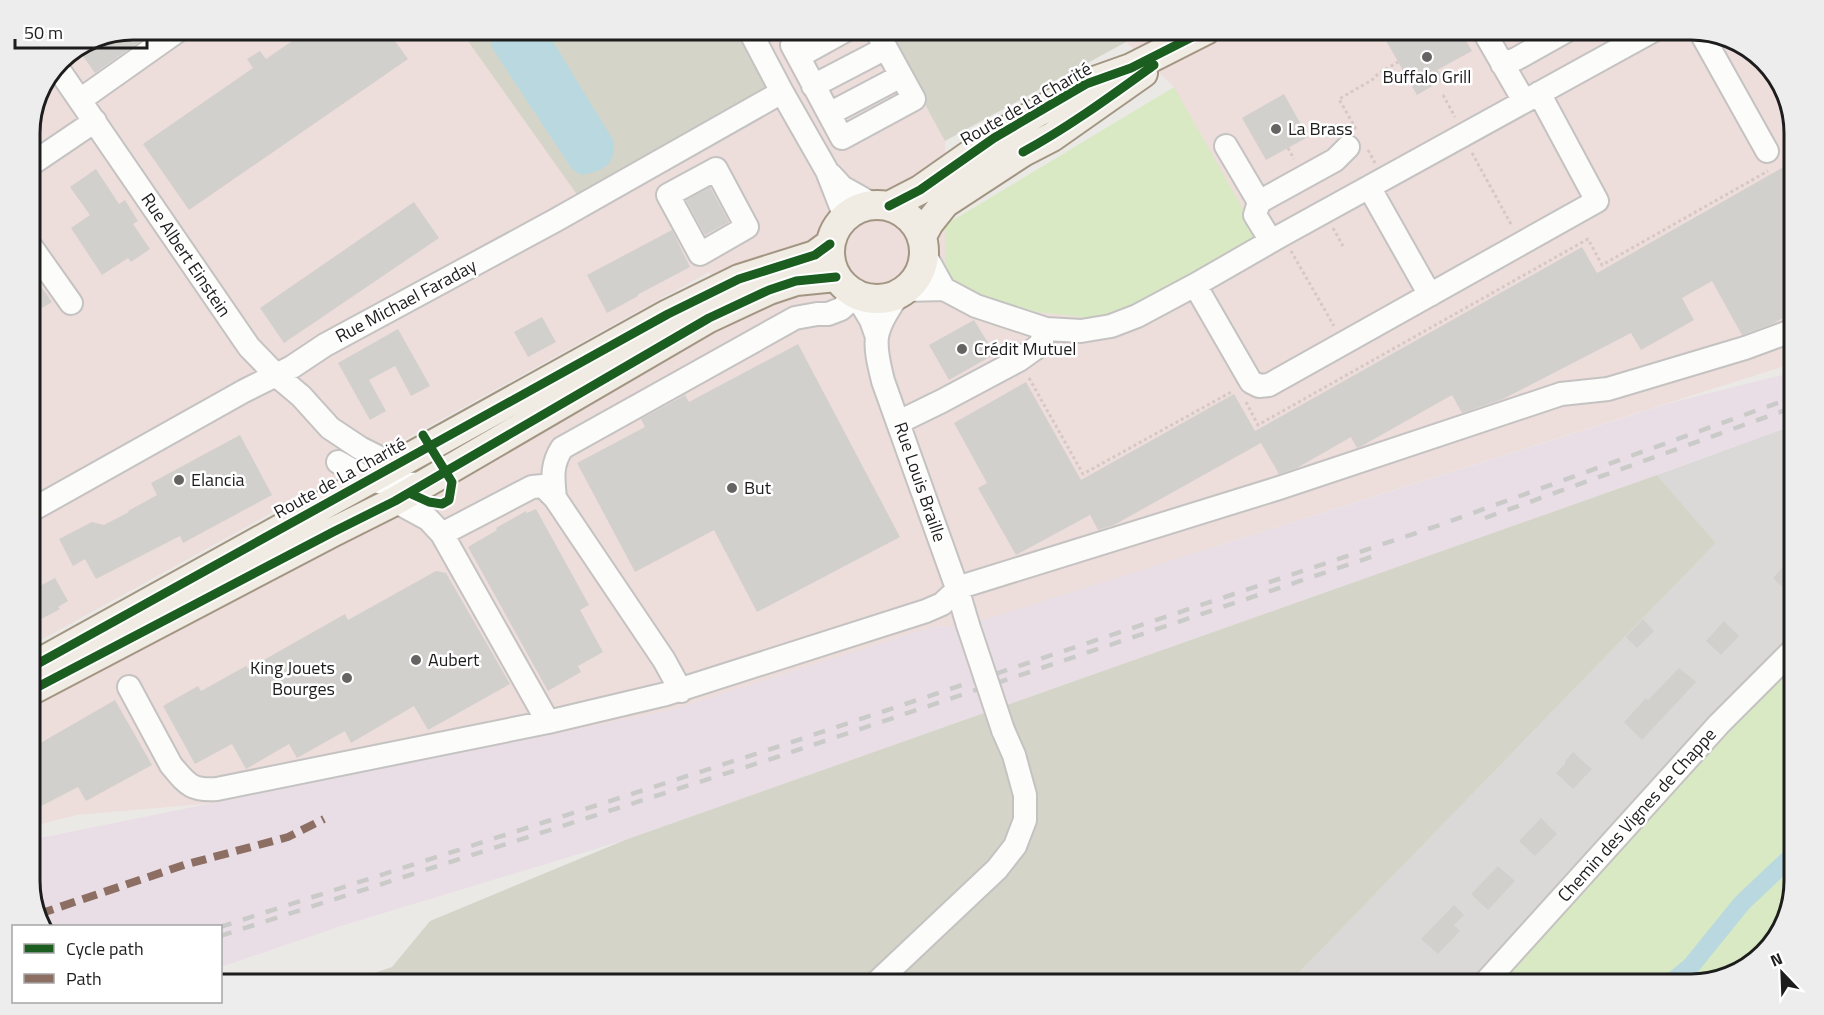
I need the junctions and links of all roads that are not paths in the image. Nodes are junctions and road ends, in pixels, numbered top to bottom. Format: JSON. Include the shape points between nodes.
{"nodes":[{"id":1,"x":165,"y":40,"type":"edge"},
{"id":2,"x":755,"y":40,"type":"edge"},
{"id":3,"x":818,"y":40,"type":"edge"},
{"id":4,"x":839,"y":40,"type":"edge"},
{"id":5,"x":1188,"y":40,"type":"edge"},
{"id":6,"x":1190,"y":40,"type":"edge"},
{"id":7,"x":1489,"y":40,"type":"edge"},
{"id":8,"x":1550,"y":40,"type":"edge"},
{"id":9,"x":1636,"y":40,"type":"edge"},
{"id":10,"x":1706,"y":42,"type":"edge"},
{"id":11,"x":887,"y":50,"type":"edge"},
{"id":12,"x":1502,"y":64,"type":"junction"},
{"id":13,"x":62,"y":75,"type":"edge"},
{"id":14,"x":810,"y":79,"type":"junction"},
{"id":15,"x":782,"y":92,"type":"junction"},
{"id":16,"x":1531,"y":97,"type":"junction"},
{"id":17,"x":80,"y":100,"type":"junction"},
{"id":18,"x":95,"y":121,"type":"junction"},
{"id":19,"x":700,"y":138,"type":"junction"},
{"id":20,"x":1358,"y":142,"type":"road end"},
{"id":21,"x":1226,"y":146,"type":"dead end"},
{"id":22,"x":1767,"y":152,"type":"dead end"},
{"id":23,"x":41,"y":158,"type":"edge"},
{"id":24,"x":716,"y":169,"type":"dead end"},
{"id":25,"x":827,"y":171,"type":"junction"},
{"id":26,"x":1374,"y":178,"type":"junction"},
{"id":27,"x":1259,"y":202,"type":"junction"},
{"id":28,"x":882,"y":206,"type":"junction"},
{"id":29,"x":845,"y":217,"type":"junction"},
{"id":30,"x":1276,"y":238,"type":"junction"},
{"id":31,"x":830,"y":244,"type":"junction"},
{"id":32,"x":923,"y":244,"type":"junction"},
{"id":33,"x":41,"y":261,"type":"edge"},
{"id":34,"x":1195,"y":285,"type":"junction"},
{"id":35,"x":846,"y":286,"type":"junction"},
{"id":36,"x":944,"y":289,"type":"junction"},
{"id":37,"x":902,"y":292,"type":"junction"},
{"id":38,"x":1430,"y":295,"type":"junction"},
{"id":39,"x":71,"y":303,"type":"dead end"},
{"id":40,"x":1046,"y":329,"type":"junction"},
{"id":41,"x":1783,"y":334,"type":"edge"},
{"id":42,"x":877,"y":337,"type":"junction"},
{"id":43,"x":276,"y":375,"type":"junction"},
{"id":44,"x":899,"y":422,"type":"junction"},
{"id":45,"x":330,"y":428,"type":"junction"},
{"id":46,"x":338,"y":462,"type":"junction"},
{"id":47,"x":386,"y":483,"type":"junction"},
{"id":48,"x":555,"y":498,"type":"junction"},
{"id":49,"x":330,"y":503,"type":"junction"},
{"id":50,"x":41,"y":505,"type":"edge"},
{"id":51,"x":442,"y":534,"type":"junction"},
{"id":52,"x":957,"y":589,"type":"junction"},
{"id":53,"x":1784,"y":659,"type":"edge"},
{"id":54,"x":41,"y":662,"type":"edge"},
{"id":55,"x":41,"y":685,"type":"edge"},
{"id":56,"x":129,"y":687,"type":"dead end"},
{"id":57,"x":681,"y":691,"type":"junction"},
{"id":58,"x":548,"y":722,"type":"junction"},
{"id":59,"x":886,"y":974,"type":"edge"},
{"id":60,"x":1493,"y":974,"type":"edge"}],
"edges":[{"from":1,"to":17,"type":"street"},
{"from":2,"to":15,"type":"street"},
{"from":3,"to":14,"type":"street"},
{"from":4,"to":14,"type":"street"},
{"from":5,"to":28,"type":"main road","name":"Route de La Charité","via":[[1131,68],[1086,84],[994,138],[904,200]]},
{"from":6,"to":32,"type":"main road","name":"Route de La Charité","via":[[1101,104],[945,203],[929,223]]},
{"from":7,"to":12,"type":"street"},
{"from":8,"to":12,"type":"street"},
{"from":9,"to":16,"type":"street"},
{"from":10,"to":22,"type":"street"},
{"from":11,"to":14,"type":"street"},
{"from":11,"to":14,"type":"street","via":[[914,99],[842,138]]},
{"from":12,"to":16,"type":"street"},
{"from":13,"to":17,"type":"street","name":"Rue Albert Einstein"},
{"from":15,"to":19,"type":"street","name":"Rue Michael Faraday"},
{"from":15,"to":25,"type":"street"},
{"from":16,"to":26,"type":"street","via":[[1462,136]]},
{"from":16,"to":38,"type":"street","via":[[1597,201]]},
{"from":17,"to":18,"type":"street","name":"Rue Albert Einstein"},
{"from":18,"to":23,"type":"street"},
{"from":18,"to":43,"type":"street","name":"Rue Albert Einstein","via":[[249,347]]},
{"from":19,"to":24,"type":"street"},
{"from":19,"to":43,"type":"street","name":"Rue Michael Faraday"},
{"from":20,"to":27,"type":"street","via":[[1335,160]]},
{"from":21,"to":27,"type":"street"},
{"from":25,"to":28,"type":"street","via":[[842,187]]},
{"from":25,"to":29,"type":"street"},
{"from":26,"to":30,"type":"street"},
{"from":26,"to":38,"type":"street"},
{"from":27,"to":30,"type":"street","via":[[1255,215]]},
{"from":28,"to":29,"type":"main road","via":[[858,208]]},
{"from":28,"to":32,"type":"main road","via":[[909,217]]},
{"from":29,"to":31,"type":"main road"},
{"from":30,"to":34,"type":"street"},
{"from":31,"to":35,"type":"main road","via":[[830,261]]},
{"from":31,"to":47,"type":"main road","name":"Route de La Charité","via":[[815,255],[739,279],[668,314]]},
{"from":32,"to":36,"type":"street"},
{"from":32,"to":37,"type":"main road","via":[[921,269]]},
{"from":33,"to":39,"type":"street"},
{"from":34,"to":38,"type":"street","via":[[1251,382],[1259,386],[1269,385]]},
{"from":34,"to":40,"type":"street","via":[[1111,326],[1081,331]]},
{"from":35,"to":37,"type":"main road","via":[[878,299]]},
{"from":35,"to":42,"type":"street","name":"Rue Louis Braille","via":[[868,314]]},
{"from":35,"to":47,"type":"main road","name":"Route de La Charité","via":[[803,280],[769,290],[709,318],[425,484]]},
{"from":35,"to":48,"type":"street","via":[[841,309],[795,318],[562,448],[555,459]]},
{"from":36,"to":37,"type":"street"},
{"from":36,"to":40,"type":"street","via":[[976,306]]},
{"from":37,"to":42,"type":"street","name":"Rue Louis Braille","via":[[891,304]]},
{"from":40,"to":44,"type":"street","via":[[1040,345],[1019,360]]},
{"from":41,"to":52,"type":"street","via":[[1608,389],[1561,394],[1280,488]]},
{"from":42,"to":44,"type":"street","name":"Rue Louis Braille","via":[[883,381]]},
{"from":43,"to":45,"type":"street","name":"Rue Albert Einstein"},
{"from":43,"to":50,"type":"street","name":"Rue Michael Faraday"},
{"from":44,"to":52,"type":"street","name":"Rue Louis Braille"},
{"from":45,"to":46,"type":"street","name":"Rue Albert Einstein"},
{"from":45,"to":47,"type":"street","name":"Rue Albert Einstein","via":[[360,448]]},
{"from":46,"to":47,"type":"street"},
{"from":46,"to":49,"type":"street","name":"Rue Albert Einstein"},
{"from":47,"to":49,"type":"main road","name":"Route de La Charité"},
{"from":47,"to":51,"type":"street"},
{"from":47,"to":55,"type":"main road","via":[[376,493],[160,615],[157,625]]},
{"from":48,"to":51,"type":"street","via":[[543,486],[532,487]]},
{"from":48,"to":57,"type":"street"},
{"from":49,"to":54,"type":"main road","name":"Route de La Charité"},
{"from":51,"to":58,"type":"street"},
{"from":52,"to":57,"type":"street","via":[[942,604],[926,611]]},
{"from":52,"to":59,"type":"street","name":"Rue Louis Braille","bridge":true,"via":[[1014,755],[1025,795],[1025,820],[1015,846],[997,868]]},
{"from":53,"to":60,"type":"street","name":"Chemin des Vignes de Chappe","via":[[1719,724]]},
{"from":56,"to":58,"type":"street","via":[[171,765],[200,790]]},
{"from":57,"to":58,"type":"street"}]}
